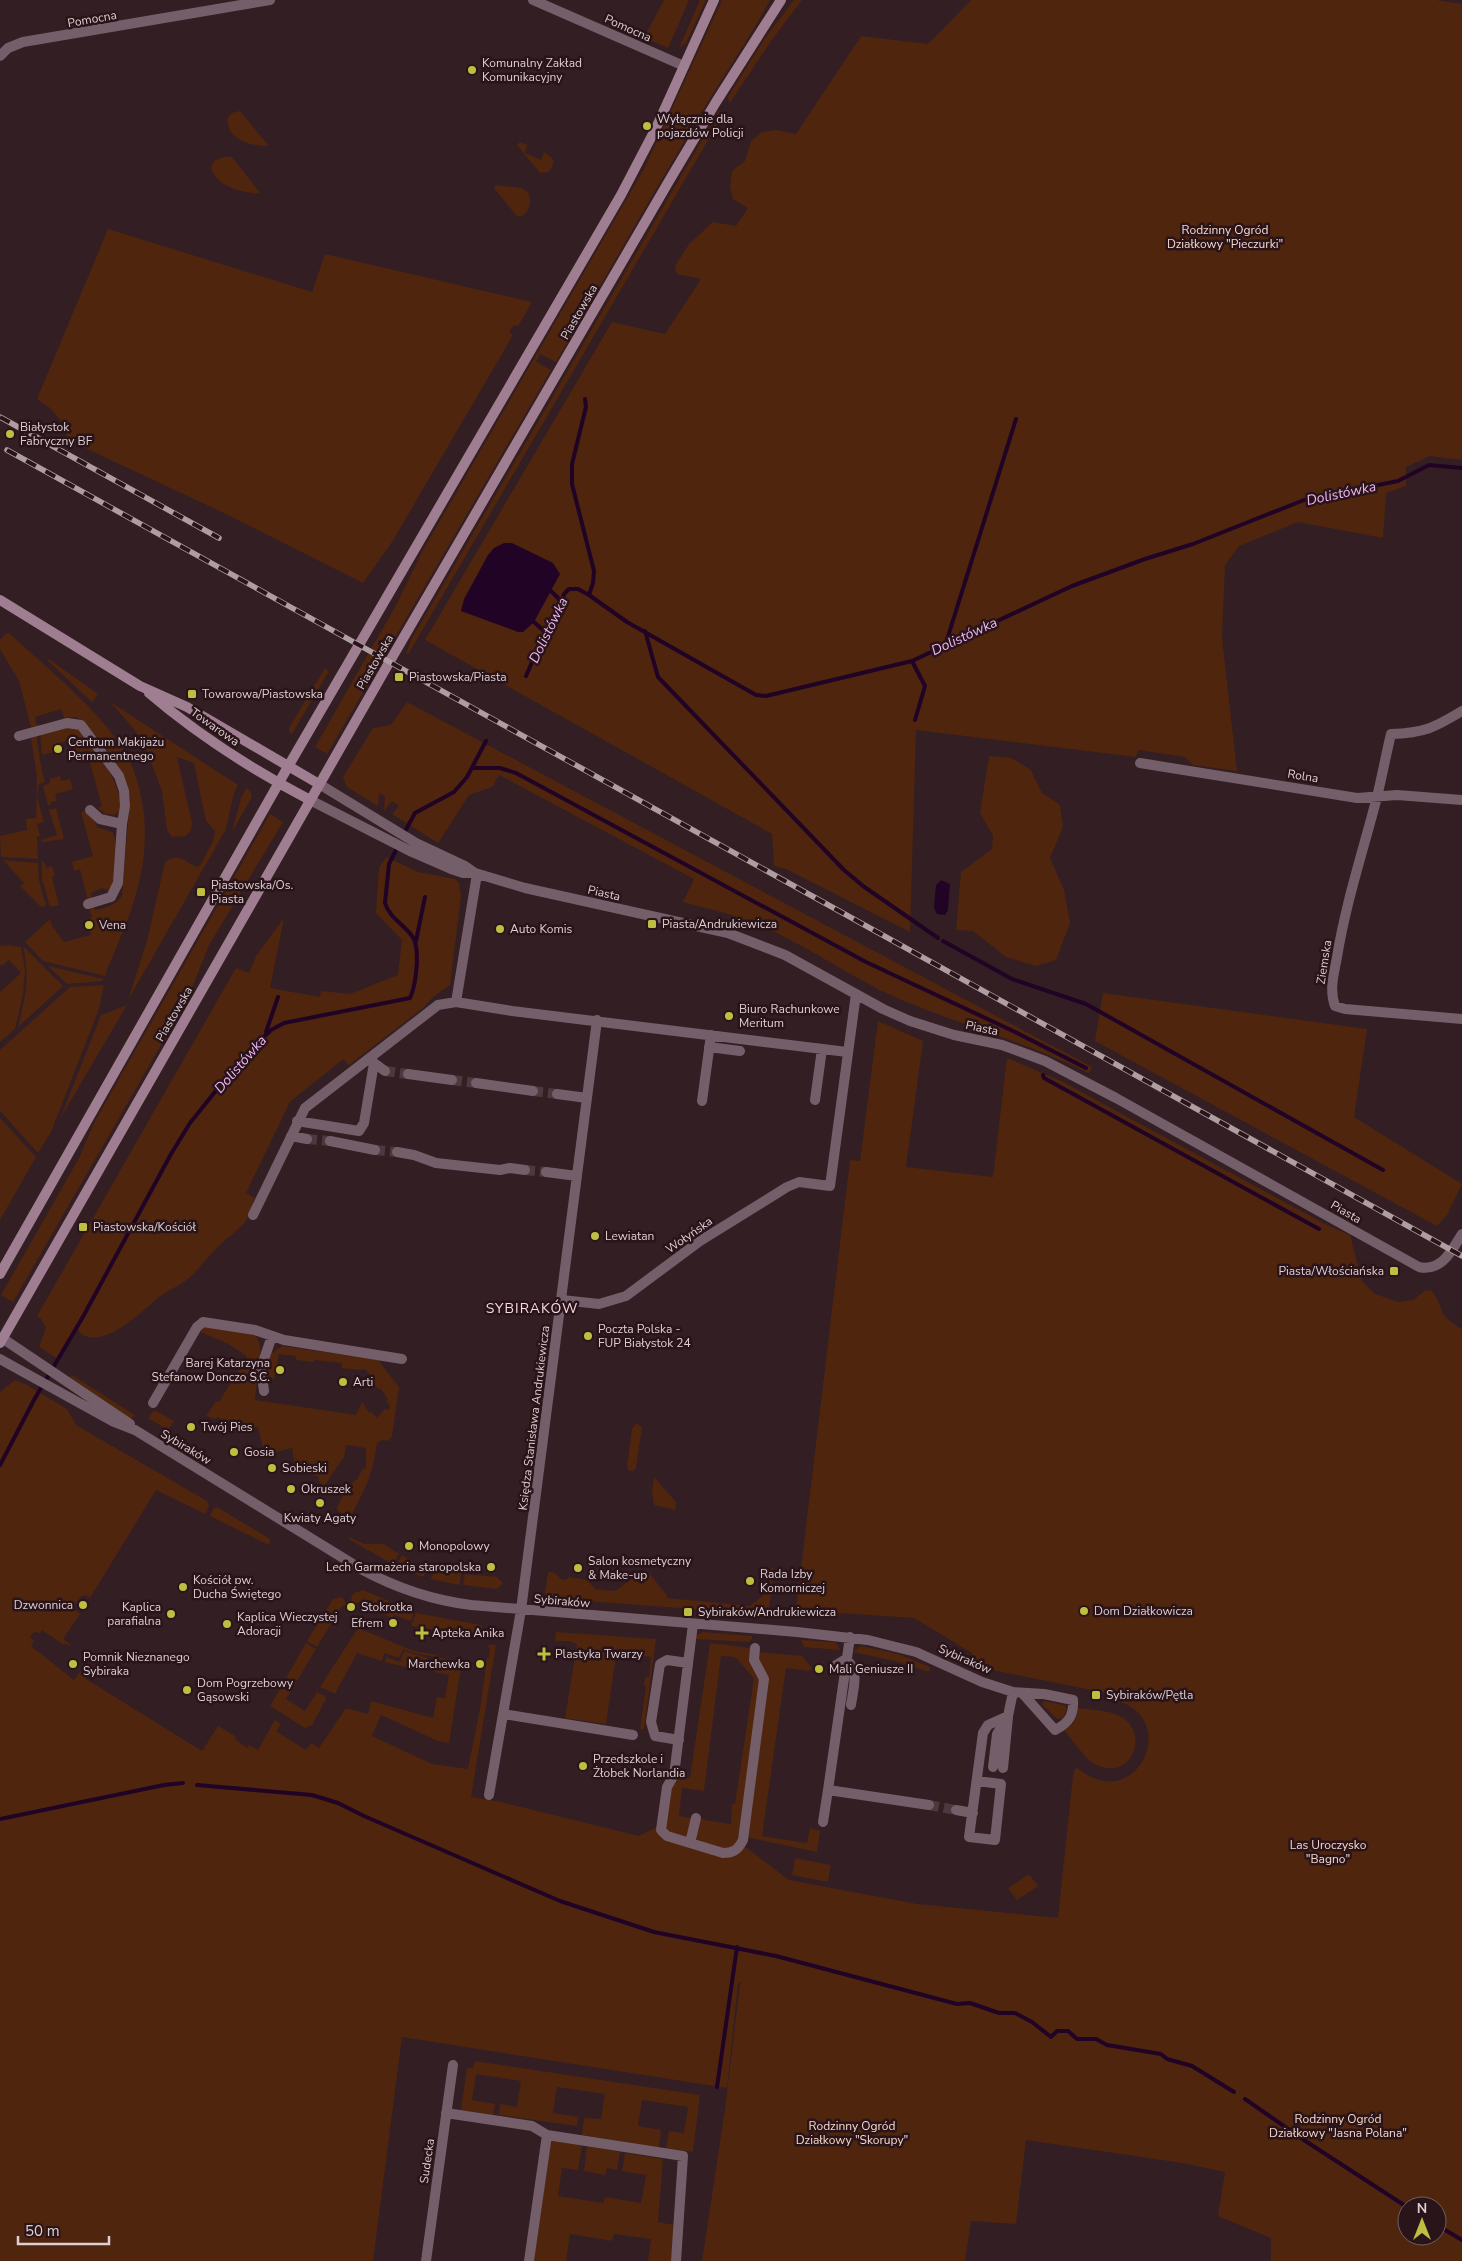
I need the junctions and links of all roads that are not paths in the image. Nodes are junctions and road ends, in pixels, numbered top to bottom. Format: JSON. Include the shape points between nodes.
{"nodes":[{"id":1,"x":270,"y":0,"type":"edge"},
{"id":2,"x":533,"y":0,"type":"edge"},
{"id":3,"x":714,"y":0,"type":"edge"},
{"id":4,"x":781,"y":0,"type":"edge"},
{"id":5,"x":0,"y":56,"type":"edge"},
{"id":6,"x":684,"y":66,"type":"junction"},
{"id":7,"x":0,"y":600,"type":"edge"},
{"id":8,"x":140,"y":686,"type":"junction"},
{"id":9,"x":1462,"y":711,"type":"edge"},
{"id":10,"x":234,"y":733,"type":"junction"},
{"id":11,"x":19,"y":736,"type":"dead end"},
{"id":12,"x":223,"y":748,"type":"junction"},
{"id":13,"x":1140,"y":763,"type":"dead end"},
{"id":14,"x":289,"y":766,"type":"junction"},
{"id":15,"x":279,"y":784,"type":"junction"},
{"id":16,"x":319,"y":784,"type":"junction"},
{"id":17,"x":1377,"y":797,"type":"junction"},
{"id":18,"x":310,"y":800,"type":"junction"},
{"id":19,"x":1462,"y":800,"type":"edge"},
{"id":20,"x":90,"y":810,"type":"dead end"},
{"id":21,"x":122,"y":824,"type":"junction"},
{"id":22,"x":414,"y":847,"type":"junction"},
{"id":23,"x":476,"y":873,"type":"junction"},
{"id":24,"x":88,"y":904,"type":"dead end"},
{"id":25,"x":856,"y":994,"type":"junction"},
{"id":26,"x":456,"y":1002,"type":"junction"},
{"id":27,"x":1462,"y":1019,"type":"edge"},
{"id":28,"x":597,"y":1020,"type":"junction"},
{"id":29,"x":711,"y":1036,"type":"junction"},
{"id":30,"x":709,"y":1047,"type":"junction"},
{"id":31,"x":822,"y":1049,"type":"junction"},
{"id":32,"x":740,"y":1051,"type":"dead end"},
{"id":33,"x":848,"y":1052,"type":"junction"},
{"id":34,"x":372,"y":1060,"type":"junction"},
{"id":35,"x":385,"y":1071,"type":"tunnel mouth"},
{"id":36,"x":408,"y":1074,"type":"tunnel mouth"},
{"id":37,"x":452,"y":1080,"type":"tunnel mouth"},
{"id":38,"x":476,"y":1083,"type":"tunnel mouth"},
{"id":39,"x":532,"y":1091,"type":"tunnel mouth"},
{"id":40,"x":557,"y":1094,"type":"tunnel mouth"},
{"id":41,"x":587,"y":1098,"type":"junction"},
{"id":42,"x":815,"y":1100,"type":"dead end"},
{"id":43,"x":702,"y":1101,"type":"dead end"},
{"id":44,"x":297,"y":1121,"type":"junction"},
{"id":45,"x":291,"y":1136,"type":"junction"},
{"id":46,"x":307,"y":1139,"type":"tunnel mouth"},
{"id":47,"x":330,"y":1141,"type":"tunnel mouth"},
{"id":48,"x":375,"y":1150,"type":"tunnel mouth"},
{"id":49,"x":397,"y":1152,"type":"tunnel mouth"},
{"id":50,"x":524,"y":1170,"type":"tunnel mouth"},
{"id":51,"x":546,"y":1172,"type":"tunnel mouth"},
{"id":52,"x":577,"y":1176,"type":"junction"},
{"id":53,"x":253,"y":1215,"type":"dead end"},
{"id":54,"x":1462,"y":1234,"type":"edge"},
{"id":55,"x":0,"y":1274,"type":"edge"},
{"id":56,"x":562,"y":1300,"type":"junction"},
{"id":57,"x":272,"y":1336,"type":"junction"},
{"id":58,"x":1,"y":1341,"type":"edge"},
{"id":59,"x":0,"y":1359,"type":"edge"},
{"id":60,"x":402,"y":1359,"type":"dead end"},
{"id":61,"x":264,"y":1391,"type":"dead end"},
{"id":62,"x":153,"y":1403,"type":"dead end"},
{"id":63,"x":135,"y":1430,"type":"junction"},
{"id":64,"x":521,"y":1610,"type":"junction"},
{"id":65,"x":693,"y":1624,"type":"junction"},
{"id":66,"x":850,"y":1637,"type":"junction"},
{"id":67,"x":755,"y":1648,"type":"dead end"},
{"id":68,"x":846,"y":1659,"type":"junction"},
{"id":69,"x":688,"y":1663,"type":"junction"},
{"id":70,"x":833,"y":1667,"type":"dead end"},
{"id":71,"x":1018,"y":1693,"type":"junction"},
{"id":72,"x":851,"y":1705,"type":"dead end"},
{"id":73,"x":503,"y":1714,"type":"junction"},
{"id":74,"x":1008,"y":1716,"type":"junction"},
{"id":75,"x":633,"y":1735,"type":"dead end"},
{"id":76,"x":679,"y":1740,"type":"junction"},
{"id":77,"x":998,"y":1768,"type":"dead end"},
{"id":78,"x":977,"y":1780,"type":"junction"},
{"id":79,"x":828,"y":1790,"type":"junction"},
{"id":80,"x":489,"y":1795,"type":"dead end"},
{"id":81,"x":929,"y":1805,"type":"tunnel mouth"},
{"id":82,"x":956,"y":1810,"type":"tunnel mouth"},
{"id":83,"x":973,"y":1813,"type":"junction"},
{"id":84,"x":696,"y":1818,"type":"dead end"},
{"id":85,"x":823,"y":1822,"type":"dead end"},
{"id":86,"x":690,"y":1843,"type":"junction"},
{"id":87,"x":452,"y":2065,"type":"dead end"},
{"id":88,"x":446,"y":2113,"type":"junction"},
{"id":89,"x":547,"y":2134,"type":"junction"},
{"id":90,"x":426,"y":2261,"type":"edge"},
{"id":91,"x":529,"y":2261,"type":"edge"},
{"id":92,"x":676,"y":2261,"type":"edge"}],
"edges":[{"from":1,"to":5,"type":"street","name":"Pomocna","via":[[23,42],[8,48]]},
{"from":2,"to":6,"type":"street","name":"Pomocna"},
{"from":3,"to":6,"type":"main road","name":"Piastowska"},
{"from":4,"to":16,"type":"main road","name":"Piastowska","via":[[669,181]]},
{"from":6,"to":14,"type":"main road","name":"Piastowska","via":[[621,195]]},
{"from":7,"to":8,"type":"main road","name":"Towarowa"},
{"from":8,"to":10,"type":"main road","name":"Towarowa"},
{"from":8,"to":12,"type":"main road","name":"Towarowa","via":[[170,712]]},
{"from":9,"to":17,"type":"street","via":[[1422,732],[1391,734]]},
{"from":10,"to":12,"type":"main road","via":[[234,743]]},
{"from":10,"to":14,"type":"main road","name":"Towarowa"},
{"from":11,"to":21,"type":"street","via":[[67,722],[81,725],[119,776],[126,806]]},
{"from":12,"to":15,"type":"main road","name":"Towarowa"},
{"from":13,"to":17,"type":"street","name":"Rolna","via":[[1357,798]]},
{"from":14,"to":15,"type":"main road","name":"Piastowska"},
{"from":14,"to":16,"type":"main road","name":"Towarowa"},
{"from":15,"to":18,"type":"main road","name":"Towarowa"},
{"from":15,"to":55,"type":"main road","name":"Piastowska"},
{"from":16,"to":18,"type":"main road","name":"Piastowska"},
{"from":16,"to":22,"type":"street","name":"Piasta","via":[[392,828]]},
{"from":17,"to":19,"type":"street","name":"Rolna","via":[[1397,795]]},
{"from":17,"to":27,"type":"street","name":"Ziemska","via":[[1341,932],[1332,988],[1334,1006]]},
{"from":18,"to":22,"type":"street","name":"Piasta","via":[[387,840]]},
{"from":18,"to":58,"type":"main road","name":"Piastowska"},
{"from":20,"to":21,"type":"street","via":[[100,819]]},
{"from":21,"to":24,"type":"street","via":[[116,891],[105,900]]},
{"from":22,"to":23,"type":"street","name":"Piasta"},
{"from":23,"to":25,"type":"street","name":"Piasta","via":[[525,888],[728,933],[785,955]]},
{"from":23,"to":26,"type":"street"},
{"from":25,"to":33,"type":"street"},
{"from":25,"to":54,"type":"street","name":"Piasta","via":[[925,1027],[1002,1045],[1045,1061],[1413,1265],[1423,1268],[1436,1266],[1446,1259]]},
{"from":26,"to":28,"type":"street"},
{"from":26,"to":34,"type":"street","via":[[438,1005]]},
{"from":28,"to":29,"type":"street"},
{"from":28,"to":41,"type":"street","name":"Księdza Stanisława Andrukiewicza"},
{"from":29,"to":30,"type":"street"},
{"from":29,"to":31,"type":"street"},
{"from":30,"to":32,"type":"street"},
{"from":30,"to":43,"type":"street"},
{"from":31,"to":33,"type":"street"},
{"from":31,"to":42,"type":"street","via":[[812,1088]]},
{"from":33,"to":56,"type":"street","name":"Wołyńska","via":[[830,1186],[799,1182],[787,1187],[705,1238],[620,1299],[599,1304]]},
{"from":34,"to":35,"type":"street"},
{"from":34,"to":44,"type":"street","via":[[314,1099]]},
{"from":34,"to":44,"type":"street","via":[[364,1123],[360,1131]]},
{"from":36,"to":37,"type":"street"},
{"from":38,"to":39,"type":"street"},
{"from":40,"to":41,"type":"street"},
{"from":41,"to":52,"type":"street","name":"Księdza Stanisława Andrukiewicza"},
{"from":44,"to":45,"type":"street"},
{"from":45,"to":46,"type":"street"},
{"from":45,"to":53,"type":"street"},
{"from":47,"to":48,"type":"street"},
{"from":49,"to":50,"type":"street","via":[[436,1163]]},
{"from":51,"to":52,"type":"street"},
{"from":52,"to":56,"type":"street","name":"Księdza Stanisława Andrukiewicza"},
{"from":56,"to":64,"type":"street","name":"Księdza Stanisława Andrukiewicza"},
{"from":57,"to":60,"type":"street"},
{"from":57,"to":61,"type":"street","via":[[261,1368]]},
{"from":57,"to":62,"type":"street","via":[[203,1322]]},
{"from":58,"to":63,"type":"street","name":"Sybiraków","via":[[117,1414]]},
{"from":59,"to":63,"type":"street","name":"Sybiraków","via":[[112,1421]]},
{"from":63,"to":64,"type":"street","name":"Sybiraków","via":[[342,1557],[397,1587],[457,1603]]},
{"from":64,"to":65,"type":"street","name":"Sybiraków"},
{"from":64,"to":73,"type":"street","name":"Księdza Stanisława Andrukiewicza"},
{"from":65,"to":66,"type":"street","name":"Sybiraków"},
{"from":65,"to":69,"type":"street"},
{"from":66,"to":68,"type":"street"},
{"from":66,"to":71,"type":"street","name":"Sybiraków","via":[[909,1649],[982,1682]]},
{"from":67,"to":86,"type":"street","via":[[754,1660],[764,1679],[743,1840],[732,1853]]},
{"from":68,"to":70,"type":"street"},
{"from":68,"to":72,"type":"street","via":[[855,1672]]},
{"from":68,"to":79,"type":"street"},
{"from":69,"to":76,"type":"street"},
{"from":69,"to":76,"type":"street","via":[[667,1660],[660,1664],[651,1722],[656,1736]]},
{"from":71,"to":71,"type":"street","via":[[1055,1730],[1071,1718],[1073,1700]]},
{"from":71,"to":74,"type":"street"},
{"from":73,"to":75,"type":"street"},
{"from":73,"to":80,"type":"street","name":"Księdza Stanisława Andrukiewicza"},
{"from":74,"to":77,"type":"street","via":[[997,1734]]},
{"from":74,"to":78,"type":"street","via":[[984,1729]]},
{"from":76,"to":86,"type":"street","via":[[674,1775],[667,1787],[661,1830],[667,1836]]},
{"from":78,"to":83,"type":"street"},
{"from":78,"to":83,"type":"street","via":[[1001,1784],[995,1840],[969,1836]]},
{"from":79,"to":81,"type":"street"},
{"from":79,"to":85,"type":"street"},
{"from":82,"to":83,"type":"street"},
{"from":84,"to":86,"type":"street"},
{"from":87,"to":88,"type":"street","name":"Sudecka"},
{"from":88,"to":89,"type":"street","via":[[532,2126]]},
{"from":88,"to":90,"type":"street","name":"Sudecka"},
{"from":89,"to":91,"type":"street"},
{"from":89,"to":92,"type":"street","via":[[683,2156]]}]}
